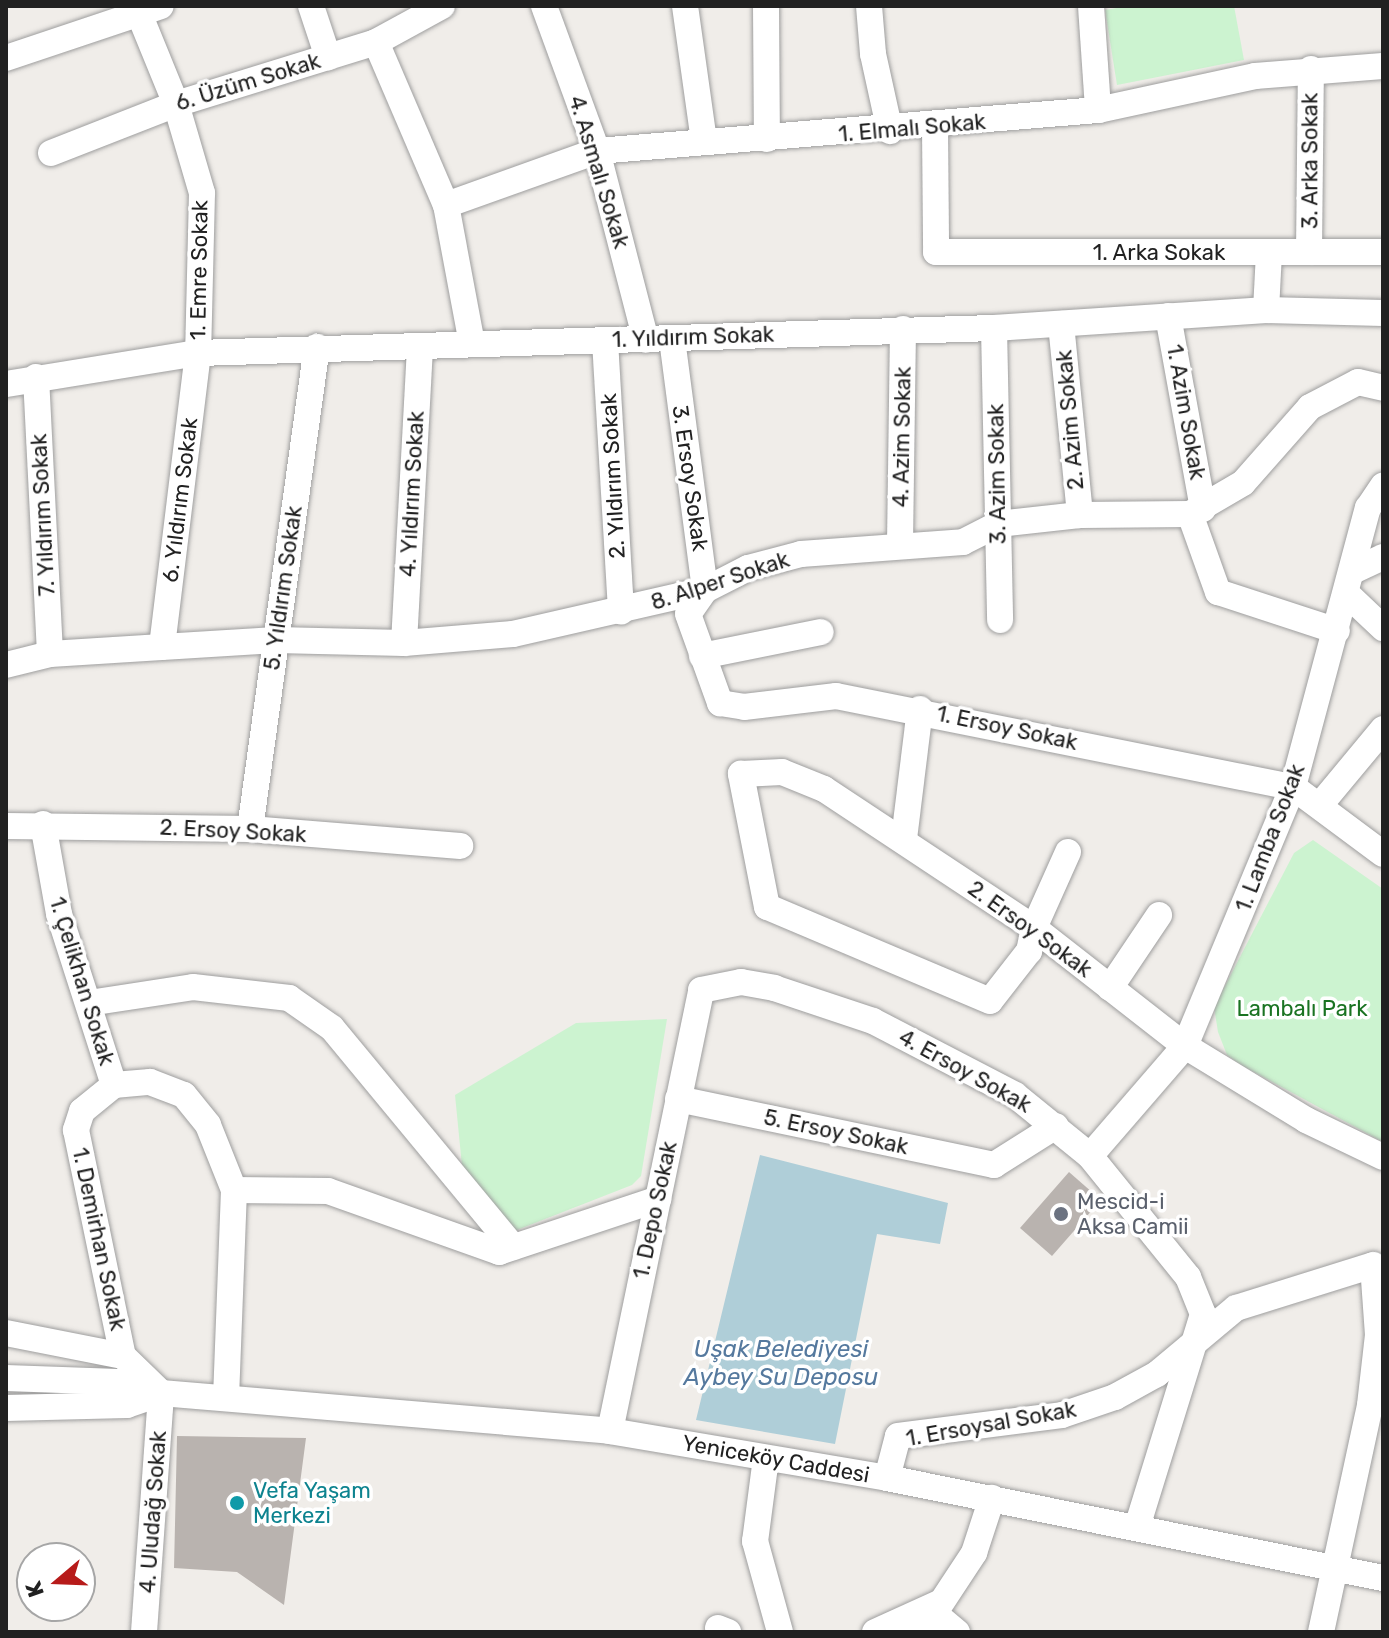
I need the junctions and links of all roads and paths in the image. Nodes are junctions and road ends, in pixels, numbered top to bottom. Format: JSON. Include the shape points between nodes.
{"nodes":[{"id":1,"x":311,"y":6,"type":"edge"},
{"id":2,"x":442,"y":6,"type":"edge"},
{"id":3,"x":544,"y":6,"type":"edge"},
{"id":4,"x":685,"y":6,"type":"edge"},
{"id":5,"x":766,"y":6,"type":"edge"},
{"id":6,"x":869,"y":6,"type":"edge"},
{"id":7,"x":1091,"y":6,"type":"edge"},
{"id":8,"x":146,"y":8,"type":"edge"},
{"id":9,"x":376,"y":42,"type":"junction"},
{"id":10,"x":328,"y":57,"type":"junction"},
{"id":11,"x":6,"y":58,"type":"edge"},
{"id":12,"x":1383,"y":66,"type":"edge"},
{"id":13,"x":1311,"y":69,"type":"junction"},
{"id":14,"x":176,"y":104,"type":"junction"},
{"id":15,"x":1098,"y":110,"type":"junction"},
{"id":16,"x":935,"y":126,"type":"junction"},
{"id":17,"x":890,"y":131,"type":"junction"},
{"id":18,"x":767,"y":139,"type":"junction"},
{"id":19,"x":704,"y":142,"type":"junction"},
{"id":20,"x":597,"y":151,"type":"junction"},
{"id":21,"x":51,"y":153,"type":"dead end"},
{"id":22,"x":446,"y":205,"type":"junction"},
{"id":23,"x":1309,"y":252,"type":"junction"},
{"id":24,"x":1383,"y":252,"type":"edge"},
{"id":25,"x":1269,"y":253,"type":"junction"},
{"id":26,"x":1266,"y":310,"type":"junction"},
{"id":27,"x":1383,"y":313,"type":"edge"},
{"id":28,"x":1168,"y":316,"type":"junction"},
{"id":29,"x":1061,"y":324,"type":"junction"},
{"id":30,"x":994,"y":328,"type":"junction"},
{"id":31,"x":903,"y":329,"type":"junction"},
{"id":32,"x":659,"y":339,"type":"junction"},
{"id":33,"x":605,"y":341,"type":"junction"},
{"id":34,"x":472,"y":344,"type":"junction"},
{"id":35,"x":420,"y":346,"type":"junction"},
{"id":36,"x":317,"y":347,"type":"junction"},
{"id":37,"x":198,"y":353,"type":"junction"},
{"id":38,"x":36,"y":377,"type":"junction"},
{"id":39,"x":6,"y":384,"type":"edge"},
{"id":40,"x":1383,"y":388,"type":"edge"},
{"id":41,"x":1383,"y":486,"type":"edge"},
{"id":42,"x":1196,"y":512,"type":"junction"},
{"id":43,"x":1080,"y":515,"type":"junction"},
{"id":44,"x":998,"y":524,"type":"junction"},
{"id":45,"x":900,"y":544,"type":"junction"},
{"id":46,"x":1383,"y":557,"type":"edge"},
{"id":47,"x":1350,"y":583,"type":"junction"},
{"id":48,"x":705,"y":590,"type":"junction"},
{"id":49,"x":621,"y":612,"type":"junction"},
{"id":50,"x":1000,"y":620,"type":"dead end"},
{"id":51,"x":1383,"y":628,"type":"edge"},
{"id":52,"x":1337,"y":631,"type":"junction"},
{"id":53,"x":821,"y":632,"type":"dead end"},
{"id":54,"x":276,"y":640,"type":"junction"},
{"id":55,"x":404,"y":643,"type":"junction"},
{"id":56,"x":162,"y":647,"type":"junction"},
{"id":57,"x":50,"y":654,"type":"junction"},
{"id":58,"x":702,"y":656,"type":"junction"},
{"id":59,"x":6,"y":665,"type":"edge"},
{"id":60,"x":720,"y":703,"type":"joint"},
{"id":61,"x":920,"y":709,"type":"junction"},
{"id":62,"x":1383,"y":729,"type":"edge"},
{"id":63,"x":1293,"y":787,"type":"junction"},
{"id":64,"x":1320,"y":805,"type":"junction"},
{"id":65,"x":43,"y":824,"type":"junction"},
{"id":66,"x":6,"y":826,"type":"edge"},
{"id":67,"x":250,"y":829,"type":"junction"},
{"id":68,"x":904,"y":839,"type":"junction"},
{"id":69,"x":460,"y":846,"type":"dead end"},
{"id":70,"x":1068,"y":852,"type":"dead end"},
{"id":71,"x":1383,"y":854,"type":"edge"},
{"id":72,"x":1159,"y":915,"type":"dead end"},
{"id":73,"x":1034,"y":928,"type":"junction"},
{"id":74,"x":1110,"y":988,"type":"junction"},
{"id":75,"x":701,"y":990,"type":"joint"},
{"id":76,"x":89,"y":1003,"type":"junction"},
{"id":77,"x":1185,"y":1046,"type":"junction"},
{"id":78,"x":114,"y":1085,"type":"junction"},
{"id":79,"x":678,"y":1099,"type":"junction"},
{"id":80,"x":1056,"y":1126,"type":"junction"},
{"id":81,"x":1090,"y":1156,"type":"junction"},
{"id":82,"x":1383,"y":1157,"type":"edge"},
{"id":83,"x":234,"y":1190,"type":"junction"},
{"id":84,"x":658,"y":1199,"type":"junction"},
{"id":85,"x":513,"y":1247,"type":"junction"},
{"id":86,"x":1378,"y":1259,"type":"edge"},
{"id":87,"x":6,"y":1333,"type":"edge"},
{"id":88,"x":1198,"y":1336,"type":"junction"},
{"id":89,"x":123,"y":1356,"type":"junction"},
{"id":90,"x":6,"y":1378,"type":"edge"},
{"id":91,"x":161,"y":1393,"type":"junction"},
{"id":92,"x":226,"y":1397,"type":"junction"},
{"id":93,"x":1377,"y":1400,"type":"edge"},
{"id":94,"x":6,"y":1408,"type":"edge"},
{"id":95,"x":610,"y":1431,"type":"junction"},
{"id":96,"x":766,"y":1458,"type":"junction"},
{"id":97,"x":887,"y":1478,"type":"junction"},
{"id":98,"x":992,"y":1498,"type":"junction"},
{"id":99,"x":1137,"y":1527,"type":"junction"},
{"id":100,"x":1335,"y":1568,"type":"junction"},
{"id":101,"x":1383,"y":1578,"type":"edge"},
{"id":102,"x":933,"y":1616,"type":"edge"},
{"id":103,"x":144,"y":1632,"type":"edge"},
{"id":104,"x":780,"y":1632,"type":"edge"},
{"id":105,"x":875,"y":1632,"type":"edge"},
{"id":106,"x":957,"y":1632,"type":"edge"},
{"id":107,"x":1321,"y":1632,"type":"edge"}],
"edges":[{"from":1,"to":10,"type":"street"},
{"from":2,"to":9,"type":"street","name":"6. Üzüm Sokak"},
{"from":3,"to":20,"type":"street","name":"4. Asmalı Sokak"},
{"from":4,"to":19,"type":"street"},
{"from":5,"to":18,"type":"street"},
{"from":6,"to":17,"type":"street","via":[[873,54]]},
{"from":7,"to":15,"type":"street"},
{"from":8,"to":11,"type":"street"},
{"from":8,"to":14,"type":"street","name":"1. Emre Sokak"},
{"from":9,"to":10,"type":"street","name":"6. Üzüm Sokak"},
{"from":9,"to":22,"type":"street"},
{"from":10,"to":14,"type":"street","name":"6. Üzüm Sokak"},
{"from":12,"to":13,"type":"street","name":"1. Elmalı Sokak"},
{"from":13,"to":15,"type":"street","name":"1. Elmalı Sokak"},
{"from":13,"to":23,"type":"street","name":"3. Arka Sokak"},
{"from":14,"to":21,"type":"street","name":"6. Üzüm Sokak"},
{"from":14,"to":37,"type":"street","name":"1. Emre Sokak","via":[[202,193]]},
{"from":15,"to":16,"type":"street","name":"1. Elmalı Sokak"},
{"from":16,"to":17,"type":"street","name":"1. Elmalı Sokak"},
{"from":16,"to":25,"type":"street","name":"1. Arka Sokak","via":[[936,252]]},
{"from":17,"to":18,"type":"street","name":"1. Elmalı Sokak"},
{"from":18,"to":19,"type":"street","name":"1. Elmalı Sokak"},
{"from":19,"to":20,"type":"street","name":"1. Elmalı Sokak"},
{"from":20,"to":22,"type":"street","name":"1. Elmalı Sokak"},
{"from":20,"to":32,"type":"street","name":"4. Asmalı Sokak"},
{"from":22,"to":34,"type":"street"},
{"from":23,"to":24,"type":"street","name":"1. Arka Sokak"},
{"from":23,"to":25,"type":"street","name":"1. Arka Sokak"},
{"from":25,"to":26,"type":"street"},
{"from":26,"to":27,"type":"street","name":"1. Yıldırım Sokak"},
{"from":26,"to":28,"type":"street","name":"1. Yıldırım Sokak"},
{"from":28,"to":29,"type":"street","name":"1. Yıldırım Sokak"},
{"from":28,"to":42,"type":"street","name":"1. Azim Sokak"},
{"from":29,"to":30,"type":"street","name":"1. Yıldırım Sokak"},
{"from":29,"to":43,"type":"street","name":"2. Azim Sokak"},
{"from":30,"to":31,"type":"street","name":"1. Yıldırım Sokak"},
{"from":30,"to":44,"type":"street","name":"3. Azim Sokak"},
{"from":31,"to":32,"type":"street","name":"1. Yıldırım Sokak"},
{"from":31,"to":45,"type":"street","name":"4. Azim Sokak"},
{"from":32,"to":33,"type":"street","name":"1. Yıldırım Sokak"},
{"from":32,"to":48,"type":"street","name":"3. Ersoy Sokak"},
{"from":33,"to":34,"type":"street","name":"1. Yıldırım Sokak"},
{"from":33,"to":49,"type":"street","name":"2. Yıldırım Sokak"},
{"from":34,"to":35,"type":"street","name":"1. Yıldırım Sokak"},
{"from":35,"to":36,"type":"street","name":"1. Yıldırım Sokak"},
{"from":35,"to":55,"type":"street","name":"4. Yıldırım Sokak"},
{"from":36,"to":37,"type":"street","name":"1. Yıldırım Sokak"},
{"from":36,"to":54,"type":"street","name":"5. Yıldırım Sokak"},
{"from":37,"to":38,"type":"street","name":"1. Yıldırım Sokak"},
{"from":37,"to":56,"type":"street","name":"6. Yıldırım Sokak"},
{"from":38,"to":39,"type":"street","name":"1. Yıldırım Sokak"},
{"from":38,"to":57,"type":"street","name":"7. Yıldırım Sokak"},
{"from":40,"to":42,"type":"street","via":[[1358,382],[1310,407],[1270,458]]},
{"from":41,"to":47,"type":"street","name":"1. Lamba Sokak","via":[[1368,508]]},
{"from":42,"to":43,"type":"street","name":"8. Alper Sokak"},
{"from":42,"to":52,"type":"street","name":"1. Azim Sokak","via":[[1218,592]]},
{"from":43,"to":44,"type":"street","name":"8. Alper Sokak"},
{"from":44,"to":45,"type":"street","name":"8. Alper Sokak","via":[[963,542]]},
{"from":44,"to":50,"type":"street","name":"3. Azim Sokak"},
{"from":45,"to":48,"type":"street","name":"8. Alper Sokak","via":[[801,554],[748,568]]},
{"from":46,"to":47,"type":"street"},
{"from":47,"to":51,"type":"street"},
{"from":47,"to":52,"type":"street","name":"1. Lamba Sokak"},
{"from":48,"to":49,"type":"street","name":"8. Alper Sokak"},
{"from":48,"to":58,"type":"street","name":"3. Ersoy Sokak","via":[[688,614]]},
{"from":49,"to":55,"type":"street","name":"8. Alper Sokak","via":[[513,634]]},
{"from":52,"to":63,"type":"street","name":"1. Lamba Sokak"},
{"from":53,"to":58,"type":"street"},
{"from":54,"to":55,"type":"street","name":"8. Alper Sokak"},
{"from":54,"to":56,"type":"street","name":"8. Alper Sokak"},
{"from":54,"to":67,"type":"street","name":"5. Yıldırım Sokak"},
{"from":56,"to":57,"type":"street","name":"8. Alper Sokak"},
{"from":57,"to":59,"type":"street","name":"8. Alper Sokak"},
{"from":58,"to":60,"type":"street","name":"3. Ersoy Sokak"},
{"from":60,"to":61,"type":"street","name":"1. Ersoy Sokak","via":[[744,707],[836,696]]},
{"from":61,"to":63,"type":"street","name":"1. Ersoy Sokak"},
{"from":61,"to":68,"type":"street"},
{"from":62,"to":64,"type":"street"},
{"from":63,"to":64,"type":"street"},
{"from":63,"to":77,"type":"street","name":"1. Lamba Sokak"},
{"from":64,"to":71,"type":"street"},
{"from":65,"to":66,"type":"street","name":"2. Ersoy Sokak"},
{"from":65,"to":67,"type":"street","name":"2. Ersoy Sokak"},
{"from":65,"to":76,"type":"street","name":"1. Çelikhan Sokak","via":[[59,914]]},
{"from":67,"to":69,"type":"street","name":"2. Ersoy Sokak"},
{"from":68,"to":73,"type":"street","name":"2. Ersoy Sokak"},
{"from":68,"to":73,"type":"street","name":"2. Ersoy Sokak","via":[[824,789],[782,772],[741,774],[767,907],[990,1001],[1029,951]]},
{"from":70,"to":73,"type":"street"},
{"from":72,"to":74,"type":"street"},
{"from":73,"to":74,"type":"street","name":"2. Ersoy Sokak"},
{"from":74,"to":77,"type":"street","name":"2. Ersoy Sokak"},
{"from":75,"to":79,"type":"street","name":"1. Depo Sokak"},
{"from":75,"to":80,"type":"street","name":"4. Ersoy Sokak","via":[[741,982],[873,1021],[1015,1095]]},
{"from":76,"to":78,"type":"street","name":"1. Çelikhan Sokak"},
{"from":76,"to":85,"type":"street","via":[[193,987],[289,998],[332,1028]]},
{"from":77,"to":81,"type":"street","name":"1. Lamba Sokak"},
{"from":77,"to":82,"type":"street","name":"2. Ersoy Sokak","via":[[1306,1120]]},
{"from":78,"to":83,"type":"street","name":"1. Çelikhan Sokak","via":[[150,1082],[184,1095],[208,1125]]},
{"from":78,"to":89,"type":"street","name":"1. Demirhan Sokak","via":[[82,1111],[76,1130]]},
{"from":79,"to":80,"type":"street","name":"5. Ersoy Sokak","via":[[994,1165]]},
{"from":79,"to":84,"type":"street","name":"1. Depo Sokak"},
{"from":80,"to":81,"type":"street","name":"4. Ersoy Sokak"},
{"from":81,"to":88,"type":"street","name":"4. Ersoy Sokak","via":[[1188,1277],[1203,1314]]},
{"from":83,"to":85,"type":"street","via":[[328,1191],[499,1252]]},
{"from":83,"to":92,"type":"street","name":"1. Çelikhan Sokak"},
{"from":84,"to":85,"type":"street"},
{"from":84,"to":95,"type":"street","name":"1. Depo Sokak"},
{"from":86,"to":88,"type":"street","via":[[1236,1308]]},
{"from":86,"to":93,"type":"street"},
{"from":87,"to":89,"type":"street"},
{"from":88,"to":97,"type":"street","name":"1. Ersoysal Sokak","via":[[1157,1374],[1115,1397],[1062,1415],[898,1436]]},
{"from":88,"to":99,"type":"street","name":"4. Ersoy Sokak"},
{"from":89,"to":91,"type":"street","name":"1. Demirhan Sokak"},
{"from":90,"to":91,"type":"street","name":"Yeniceköy Caddesi","via":[[118,1382]]},
{"from":91,"to":92,"type":"street","name":"Yeniceköy Caddesi"},
{"from":91,"to":94,"type":"street","name":"Yeniceköy Caddesi","via":[[127,1405]]},
{"from":91,"to":103,"type":"street","name":"4. Uludağ Sokak"},
{"from":92,"to":95,"type":"street","name":"Yeniceköy Caddesi"},
{"from":93,"to":100,"type":"street"},
{"from":95,"to":96,"type":"street","name":"Yeniceköy Caddesi"},
{"from":96,"to":97,"type":"street","name":"Yeniceköy Caddesi"},
{"from":96,"to":104,"type":"street","via":[[755,1541]]},
{"from":97,"to":98,"type":"street","name":"Yeniceköy Caddesi"},
{"from":98,"to":99,"type":"street","name":"Yeniceköy Caddesi"},
{"from":98,"to":102,"type":"street","via":[[974,1553]]},
{"from":99,"to":100,"type":"street","name":"Yeniceköy Caddesi"},
{"from":100,"to":101,"type":"street","name":"Yeniceköy Caddesi"},
{"from":100,"to":107,"type":"street"},
{"from":102,"to":105,"type":"street"},
{"from":102,"to":106,"type":"street"}]}
